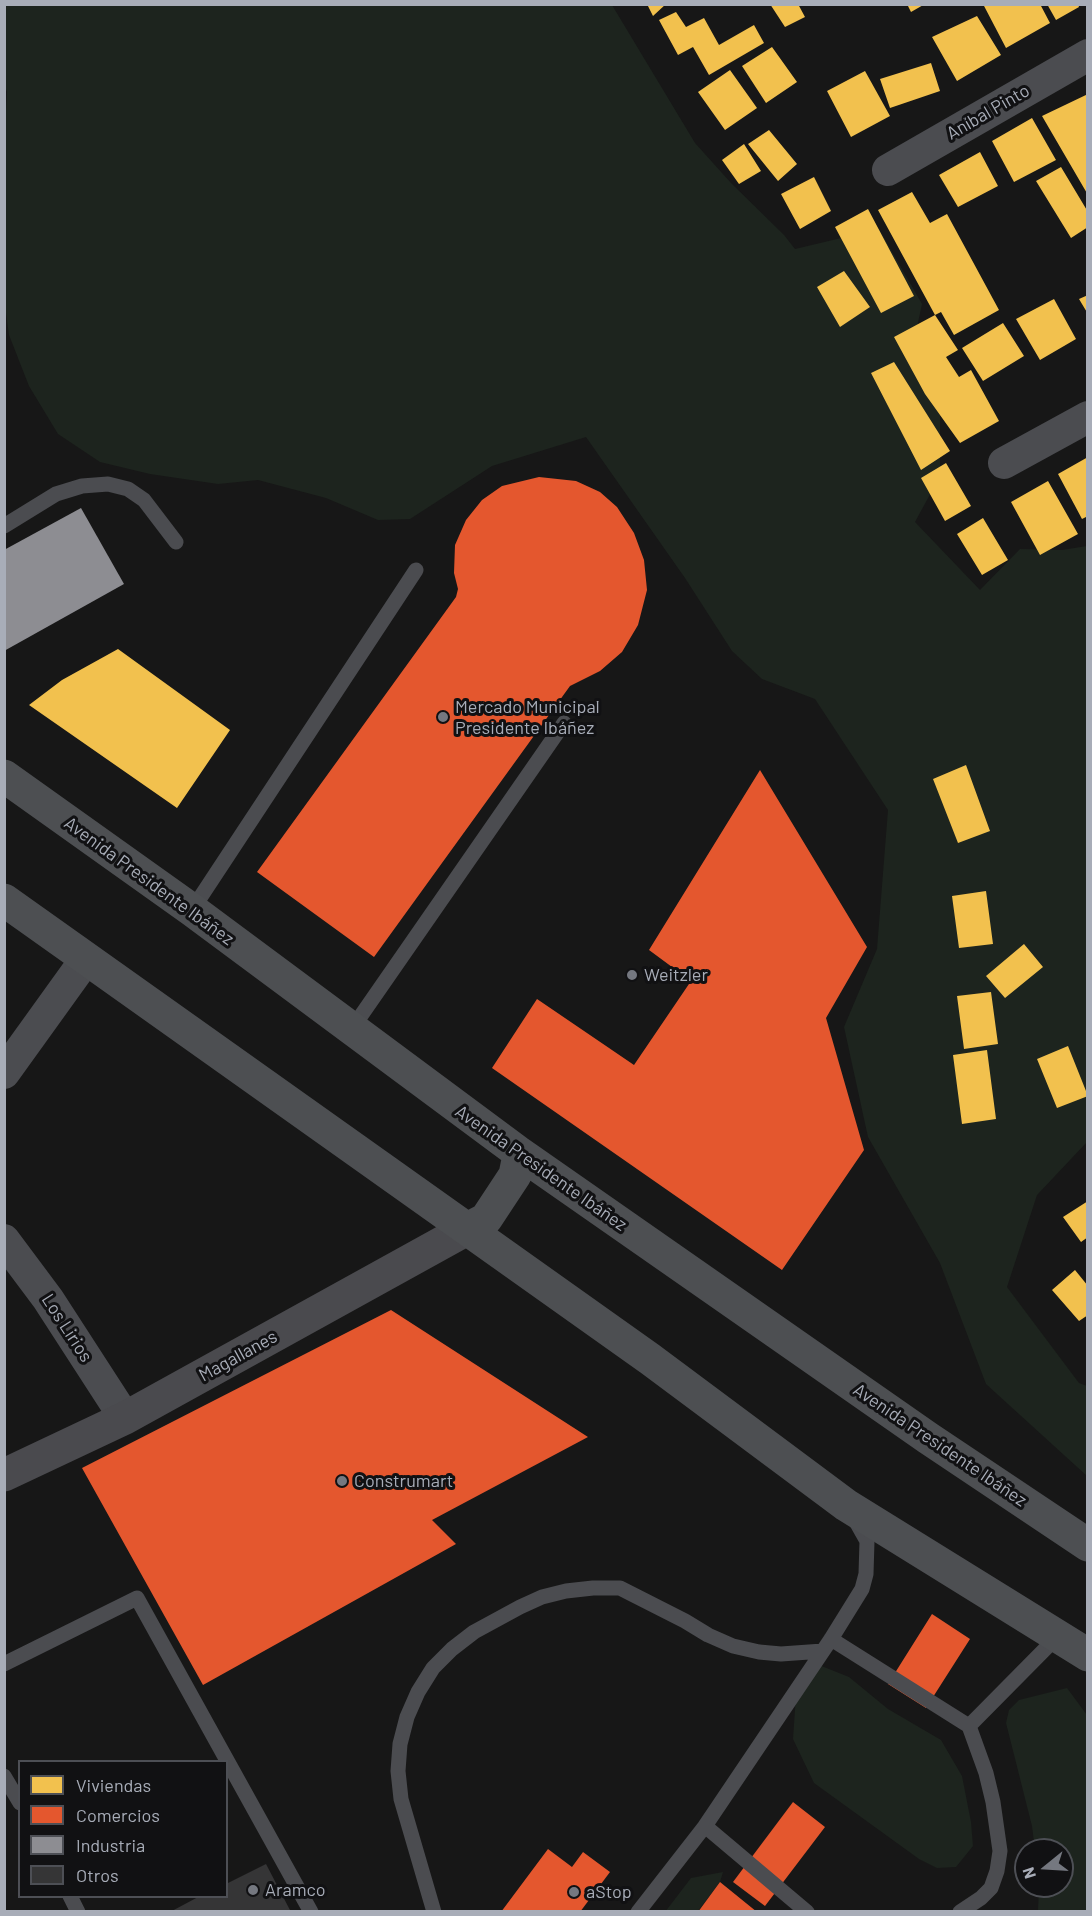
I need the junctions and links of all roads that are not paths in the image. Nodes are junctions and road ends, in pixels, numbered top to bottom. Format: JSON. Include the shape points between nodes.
{"nodes":[{"id":1,"x":1088,"y":55,"type":"edge"},
{"id":2,"x":888,"y":170,"type":"dead end"},
{"id":3,"x":1088,"y":417,"type":"edge"},
{"id":4,"x":1004,"y":463,"type":"dead end"},
{"id":5,"x":4,"y":526,"type":"edge"},
{"id":6,"x":176,"y":542,"type":"dead end"},
{"id":7,"x":416,"y":570,"type":"dead end"},
{"id":8,"x":564,"y":723,"type":"dead end"},
{"id":9,"x":4,"y":776,"type":"edge"},
{"id":10,"x":4,"y":900,"type":"edge"},
{"id":11,"x":192,"y":910,"type":"junction"},
{"id":12,"x":86,"y":958,"type":"junction"},
{"id":13,"x":351,"y":1030,"type":"junction"},
{"id":14,"x":4,"y":1072,"type":"edge"},
{"id":15,"x":518,"y":1152,"type":"junction"},
{"id":16,"x":467,"y":1229,"type":"junction"},
{"id":17,"x":4,"y":1240,"type":"edge"},
{"id":18,"x":125,"y":1418,"type":"junction"},
{"id":19,"x":4,"y":1475,"type":"edge"},
{"id":20,"x":846,"y":1505,"type":"junction"},
{"id":21,"x":1088,"y":1545,"type":"edge"},
{"id":22,"x":1058,"y":1636,"type":"junction"},
{"id":23,"x":827,"y":1645,"type":"junction"},
{"id":24,"x":1088,"y":1655,"type":"edge"},
{"id":25,"x":4,"y":1664,"type":"edge"},
{"id":26,"x":969,"y":1726,"type":"junction"},
{"id":27,"x":227,"y":1760,"type":"edge"},
{"id":28,"x":228,"y":1762,"type":"edge"},
{"id":29,"x":4,"y":1776,"type":"edge"},
{"id":30,"x":18,"y":1800,"type":"edge"},
{"id":31,"x":705,"y":1826,"type":"junction"},
{"id":32,"x":311,"y":1911,"type":"edge"},
{"id":33,"x":434,"y":1911,"type":"edge"},
{"id":34,"x":638,"y":1911,"type":"edge"},
{"id":35,"x":807,"y":1911,"type":"edge"},
{"id":36,"x":960,"y":1911,"type":"edge"}],
"edges":[{"from":1,"to":2,"type":"street","name":"Aníbal Pinto"},
{"from":3,"to":4,"type":"street"},
{"from":5,"to":6,"type":"lane","via":[[56,494],[108,484],[128,489],[144,500]]},
{"from":7,"to":11,"type":"lane"},
{"from":8,"to":13,"type":"lane"},
{"from":9,"to":11,"type":"main road","name":"Avenida Presidente Ibáñez"},
{"from":10,"to":12,"type":"main road"},
{"from":11,"to":13,"type":"main road","name":"Avenida Presidente Ibáñez"},
{"from":12,"to":14,"type":"street"},
{"from":12,"to":16,"type":"main road"},
{"from":13,"to":15,"type":"main road","name":"Avenida Presidente Ibáñez"},
{"from":15,"to":16,"type":"main road","via":[[515,1175],[486,1219]]},
{"from":15,"to":21,"type":"main road","name":"Avenida Presidente Ibáñez"},
{"from":16,"to":18,"type":"street","name":"Magallanes"},
{"from":16,"to":20,"type":"main road"},
{"from":17,"to":18,"type":"street","name":"Los Lirios","via":[[48,1299]]},
{"from":18,"to":19,"type":"street","name":"Magallanes"},
{"from":20,"to":22,"type":"main road"},
{"from":20,"to":23,"type":"lane","via":[[867,1541],[866,1574],[862,1589]]},
{"from":22,"to":24,"type":"main road"},
{"from":22,"to":26,"type":"lane"},
{"from":23,"to":26,"type":"lane"},
{"from":23,"to":31,"type":"lane"},
{"from":23,"to":33,"type":"lane","via":[[781,1654],[733,1646],[620,1588],[566,1591],[542,1597],[474,1632],[433,1668],[411,1708],[400,1744],[401,1799]]},
{"from":25,"to":27,"type":"lane","via":[[137,1598]]},
{"from":26,"to":36,"type":"lane","via":[[993,1802],[999,1851],[991,1887]]},
{"from":28,"to":32,"type":"lane"},
{"from":29,"to":30,"type":"lane"},
{"from":31,"to":34,"type":"lane"},
{"from":31,"to":35,"type":"lane"}]}
